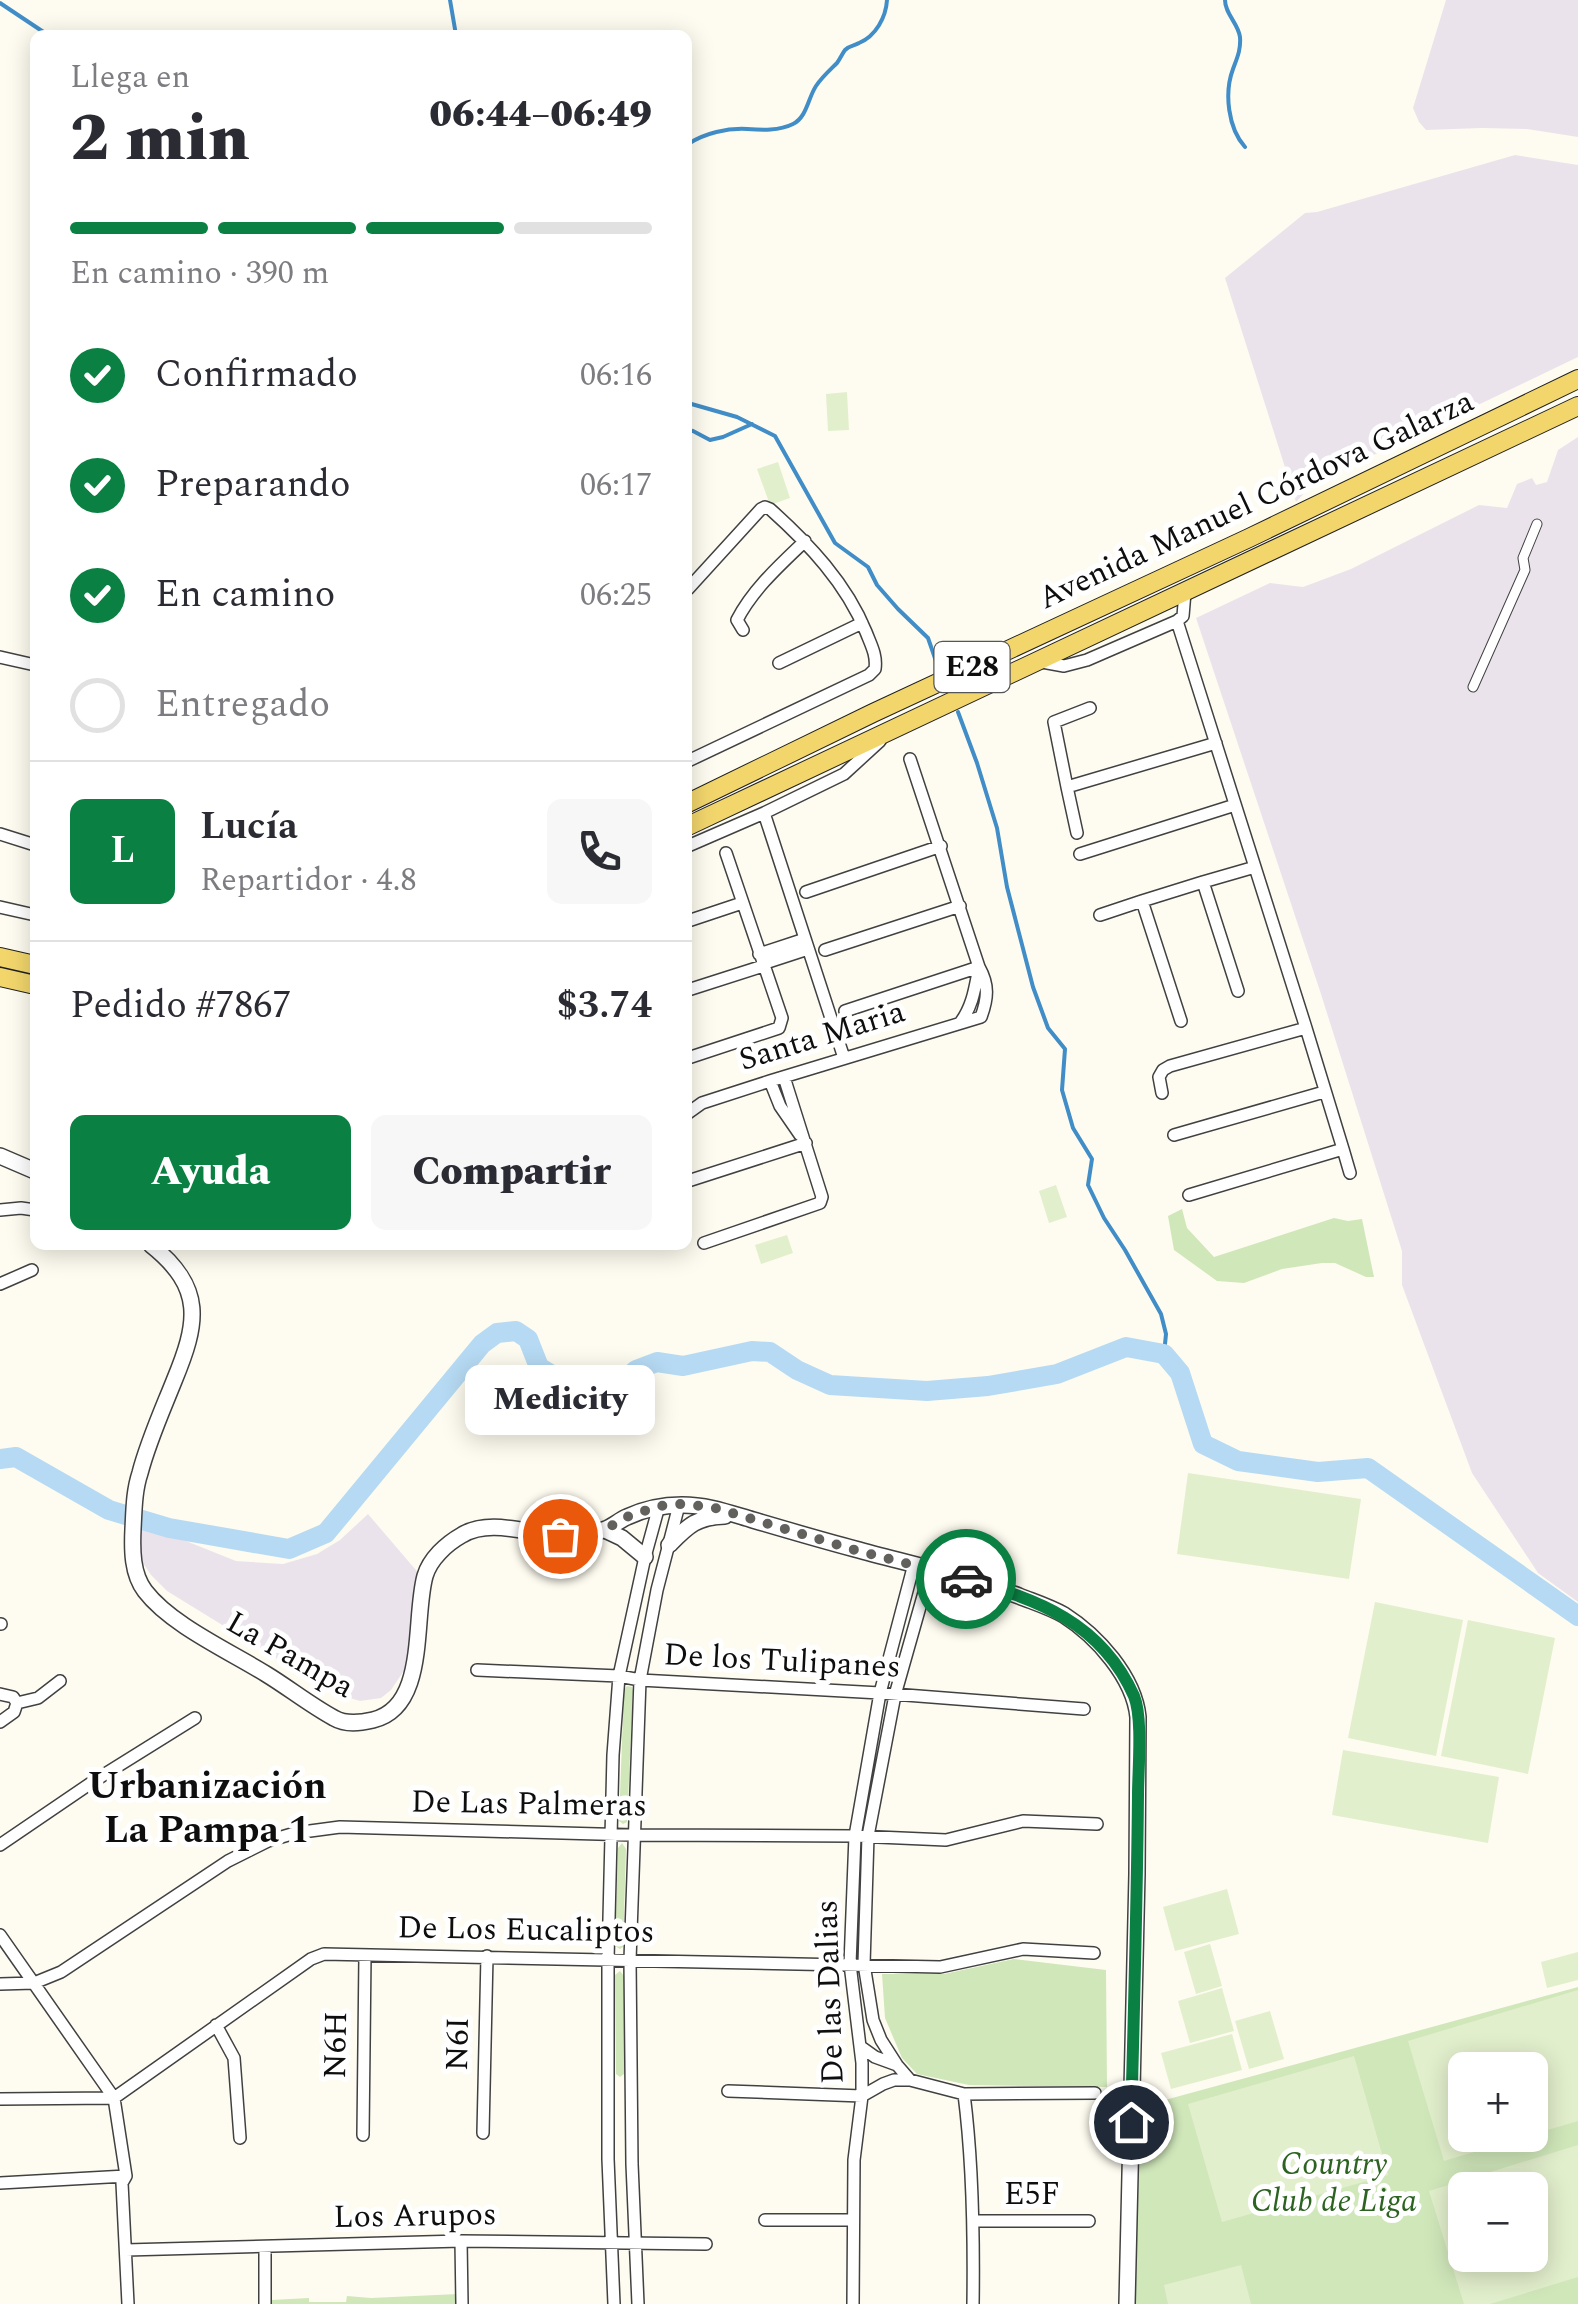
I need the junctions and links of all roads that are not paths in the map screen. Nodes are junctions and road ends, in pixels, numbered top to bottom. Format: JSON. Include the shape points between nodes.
{"nodes":[{"id":1,"x":1578,"y":379,"type":"edge"},
{"id":2,"x":1558,"y":390,"type":"junction"},
{"id":3,"x":1578,"y":406,"type":"edge"},
{"id":4,"x":1553,"y":418,"type":"junction"},
{"id":5,"x":1538,"y":524,"type":"dead end"},
{"id":6,"x":805,"y":541,"type":"junction"},
{"id":7,"x":692,"y":585,"type":"edge"},
{"id":8,"x":1185,"y":592,"type":"junction"},
{"id":9,"x":1177,"y":621,"type":"junction"},
{"id":10,"x":862,"y":623,"type":"junction"},
{"id":11,"x":743,"y":630,"type":"dead end"},
{"id":12,"x":0,"y":658,"type":"edge"},
{"id":13,"x":1038,"y":661,"type":"junction"},
{"id":14,"x":779,"y":663,"type":"dead end"},
{"id":15,"x":30,"y":665,"type":"edge"},
{"id":16,"x":1472,"y":687,"type":"dead end"},
{"id":17,"x":1090,"y":708,"type":"dead end"},
{"id":18,"x":896,"y":726,"type":"junction"},
{"id":19,"x":1216,"y":742,"type":"junction"},
{"id":20,"x":692,"y":759,"type":"edge"},
{"id":21,"x":910,"y":759,"type":"dead end"},
{"id":22,"x":1067,"y":787,"type":"junction"},
{"id":23,"x":692,"y":801,"type":"edge"},
{"id":24,"x":1235,"y":805,"type":"junction"},
{"id":25,"x":764,"y":813,"type":"junction"},
{"id":26,"x":692,"y":824,"type":"edge"},
{"id":27,"x":1077,"y":833,"type":"dead end"},
{"id":28,"x":0,"y":834,"type":"edge"},
{"id":29,"x":30,"y":844,"type":"edge"},
{"id":30,"x":692,"y":844,"type":"edge"},
{"id":31,"x":941,"y":846,"type":"junction"},
{"id":32,"x":726,"y":854,"type":"dead end"},
{"id":33,"x":1080,"y":854,"type":"dead end"},
{"id":34,"x":1255,"y":866,"type":"junction"},
{"id":35,"x":1203,"y":882,"type":"junction"},
{"id":36,"x":806,"y":892,"type":"dead end"},
{"id":37,"x":1142,"y":901,"type":"junction"},
{"id":38,"x":742,"y":903,"type":"junction"},
{"id":39,"x":960,"y":906,"type":"junction"},
{"id":40,"x":0,"y":907,"type":"edge"},
{"id":41,"x":30,"y":914,"type":"edge"},
{"id":42,"x":1100,"y":916,"type":"dead end"},
{"id":43,"x":692,"y":920,"type":"edge"},
{"id":44,"x":807,"y":944,"type":"junction"},
{"id":45,"x":825,"y":950,"type":"dead end"},
{"id":46,"x":0,"y":958,"type":"edge"},
{"id":47,"x":762,"y":962,"type":"junction"},
{"id":48,"x":30,"y":964,"type":"edge"},
{"id":49,"x":979,"y":967,"type":"junction"},
{"id":50,"x":0,"y":977,"type":"edge"},
{"id":51,"x":30,"y":984,"type":"edge"},
{"id":52,"x":692,"y":988,"type":"edge"},
{"id":53,"x":1238,"y":991,"type":"dead end"},
{"id":54,"x":845,"y":1010,"type":"dead end"},
{"id":55,"x":1181,"y":1021,"type":"dead end"},
{"id":56,"x":960,"y":1023,"type":"junction"},
{"id":57,"x":1306,"y":1028,"type":"junction"},
{"id":58,"x":692,"y":1057,"type":"edge"},
{"id":59,"x":844,"y":1058,"type":"junction"},
{"id":60,"x":784,"y":1076,"type":"junction"},
{"id":61,"x":770,"y":1081,"type":"junction"},
{"id":62,"x":1162,"y":1092,"type":"dead end"},
{"id":63,"x":1324,"y":1092,"type":"junction"},
{"id":64,"x":692,"y":1102,"type":"edge"},
{"id":65,"x":702,"y":1103,"type":"junction"},
{"id":66,"x":692,"y":1110,"type":"edge"},
{"id":67,"x":1174,"y":1135,"type":"dead end"},
{"id":68,"x":806,"y":1143,"type":"junction"},
{"id":69,"x":1342,"y":1149,"type":"junction"},
{"id":70,"x":0,"y":1156,"type":"edge"},
{"id":71,"x":30,"y":1170,"type":"edge"},
{"id":72,"x":1350,"y":1173,"type":"dead end"},
{"id":73,"x":692,"y":1180,"type":"edge"},
{"id":74,"x":1188,"y":1196,"type":"dead end"},
{"id":75,"x":30,"y":1209,"type":"edge"},
{"id":76,"x":0,"y":1210,"type":"edge"},
{"id":77,"x":704,"y":1243,"type":"dead end"},
{"id":78,"x":157,"y":1250,"type":"edge"},
{"id":79,"x":32,"y":1270,"type":"dead end"},
{"id":80,"x":0,"y":1284,"type":"edge"},
{"id":81,"x":679,"y":1504,"type":"junction"},
{"id":82,"x":659,"y":1506,"type":"junction"},
{"id":83,"x":736,"y":1515,"type":"junction"},
{"id":84,"x":604,"y":1530,"type":"junction"},
{"id":85,"x":669,"y":1546,"type":"junction"},
{"id":86,"x":645,"y":1557,"type":"junction"},
{"id":87,"x":914,"y":1564,"type":"junction"},
{"id":88,"x":931,"y":1568,"type":"junction"},
{"id":89,"x":477,"y":1670,"type":"dead end"},
{"id":90,"x":620,"y":1676,"type":"junction"},
{"id":91,"x":640,"y":1680,"type":"junction"},
{"id":92,"x":60,"y":1682,"type":"dead end"},
{"id":93,"x":880,"y":1693,"type":"junction"},
{"id":94,"x":0,"y":1694,"type":"edge"},
{"id":95,"x":895,"y":1695,"type":"junction"},
{"id":96,"x":17,"y":1703,"type":"junction"},
{"id":97,"x":1084,"y":1709,"type":"dead end"},
{"id":98,"x":194,"y":1718,"type":"dead end"},
{"id":99,"x":0,"y":1722,"type":"edge"},
{"id":100,"x":1096,"y":1824,"type":"dead end"},
{"id":101,"x":612,"y":1833,"type":"junction"},
{"id":102,"x":634,"y":1835,"type":"junction"},
{"id":103,"x":861,"y":1836,"type":"junction"},
{"id":104,"x":0,"y":1844,"type":"edge"},
{"id":105,"x":0,"y":1935,"type":"edge"},
{"id":106,"x":1094,"y":1953,"type":"dead end"},
{"id":107,"x":365,"y":1954,"type":"junction"},
{"id":108,"x":487,"y":1956,"type":"junction"},
{"id":109,"x":608,"y":1960,"type":"junction"},
{"id":110,"x":630,"y":1960,"type":"junction"},
{"id":111,"x":850,"y":1964,"type":"junction"},
{"id":112,"x":864,"y":1964,"type":"junction"},
{"id":113,"x":34,"y":1983,"type":"junction"},
{"id":114,"x":0,"y":1984,"type":"edge"},
{"id":115,"x":216,"y":2025,"type":"junction"},
{"id":116,"x":861,"y":2047,"type":"junction"},
{"id":117,"x":896,"y":2065,"type":"junction"},
{"id":118,"x":910,"y":2080,"type":"junction"},
{"id":119,"x":608,"y":2087,"type":"junction"},
{"id":120,"x":632,"y":2087,"type":"junction"},
{"id":121,"x":728,"y":2091,"type":"dead end"},
{"id":122,"x":964,"y":2094,"type":"junction"},
{"id":123,"x":1095,"y":2094,"type":"dead end"},
{"id":124,"x":862,"y":2096,"type":"junction"},
{"id":125,"x":114,"y":2098,"type":"junction"},
{"id":126,"x":0,"y":2099,"type":"edge"},
{"id":127,"x":483,"y":2133,"type":"dead end"},
{"id":128,"x":363,"y":2135,"type":"dead end"},
{"id":129,"x":240,"y":2138,"type":"dead end"},
{"id":130,"x":632,"y":2158,"type":"junction"},
{"id":131,"x":608,"y":2160,"type":"junction"},
{"id":132,"x":126,"y":2176,"type":"junction"},
{"id":133,"x":0,"y":2182,"type":"edge"},
{"id":134,"x":765,"y":2220,"type":"dead end"},
{"id":135,"x":854,"y":2220,"type":"junction"},
{"id":136,"x":974,"y":2221,"type":"junction"},
{"id":137,"x":1089,"y":2221,"type":"dead end"},
{"id":138,"x":461,"y":2241,"type":"junction"},
{"id":139,"x":612,"y":2241,"type":"junction"},
{"id":140,"x":635,"y":2243,"type":"junction"},
{"id":141,"x":706,"y":2244,"type":"dead end"},
{"id":142,"x":264,"y":2246,"type":"junction"},
{"id":143,"x":126,"y":2250,"type":"junction"},
{"id":144,"x":128,"y":2304,"type":"edge"},
{"id":145,"x":266,"y":2304,"type":"edge"},
{"id":146,"x":462,"y":2304,"type":"edge"},
{"id":147,"x":614,"y":2304,"type":"edge"},
{"id":148,"x":638,"y":2304,"type":"edge"},
{"id":149,"x":853,"y":2304,"type":"edge"},
{"id":150,"x":973,"y":2304,"type":"edge"},
{"id":151,"x":1127,"y":2304,"type":"edge"}],
"edges":[{"from":1,"to":2,"type":"main road","name":"Avenida Manuel Córdova Galarza","number":"E28"},
{"from":2,"to":4,"type":"main road"},
{"from":2,"to":23,"type":"main road","name":"Avenida Manuel Córdova Galarza","number":"E28"},
{"from":3,"to":4,"type":"main road","name":"Avenida Manuel Córdova Galarza","number":"E28"},
{"from":4,"to":8,"type":"main road","name":"Avenida Manuel Córdova Galarza","number":"E28"},
{"from":5,"to":16,"type":"street","via":[[1523,558],[1525,570]]},
{"from":6,"to":7,"type":"street","via":[[765,507]]},
{"from":6,"to":10,"type":"street"},
{"from":6,"to":11,"type":"street","via":[[742,610],[737,620]]},
{"from":8,"to":9,"type":"street","via":[[1184,616]]},
{"from":8,"to":13,"type":"main road","name":"Avenida Manuel Córdova Galarza","number":"E28"},
{"from":9,"to":13,"type":"street","via":[[1087,660],[1064,666]]},
{"from":9,"to":19,"type":"street"},
{"from":10,"to":14,"type":"street"},
{"from":10,"to":20,"type":"street","via":[[876,658],[869,676]]},
{"from":12,"to":15,"type":"street"},
{"from":13,"to":18,"type":"main road","name":"Avenida Manuel Córdova Galarza","number":"E28"},
{"from":17,"to":22,"type":"street","via":[[1054,722]]},
{"from":18,"to":25,"type":"street","name":"Avenida Manuel Córdova Galarza","via":[[844,774]]},
{"from":18,"to":26,"type":"main road","name":"Avenida Manuel Córdova Galarza","number":"E28"},
{"from":19,"to":22,"type":"street"},
{"from":19,"to":24,"type":"street"},
{"from":21,"to":31,"type":"street","name":"Santa Maria"},
{"from":22,"to":27,"type":"street"},
{"from":24,"to":33,"type":"street"},
{"from":24,"to":34,"type":"street"},
{"from":25,"to":30,"type":"street","name":"Avenida Manuel Córdova Galarza"},
{"from":25,"to":44,"type":"street"},
{"from":28,"to":29,"type":"street"},
{"from":31,"to":36,"type":"street"},
{"from":31,"to":39,"type":"street","name":"Santa Maria"},
{"from":32,"to":38,"type":"street"},
{"from":34,"to":35,"type":"street"},
{"from":34,"to":57,"type":"street"},
{"from":35,"to":37,"type":"street"},
{"from":35,"to":53,"type":"street"},
{"from":37,"to":42,"type":"street"},
{"from":37,"to":55,"type":"street"},
{"from":38,"to":43,"type":"street"},
{"from":38,"to":47,"type":"street"},
{"from":39,"to":45,"type":"street"},
{"from":39,"to":49,"type":"street","name":"Santa Maria"},
{"from":40,"to":41,"type":"street"},
{"from":44,"to":47,"type":"street"},
{"from":44,"to":59,"type":"street"},
{"from":46,"to":48,"type":"main road"},
{"from":47,"to":52,"type":"street"},
{"from":47,"to":58,"type":"street","via":[[782,1018],[779,1028]]},
{"from":49,"to":54,"type":"street"},
{"from":49,"to":56,"type":"street"},
{"from":49,"to":56,"type":"street","name":"Santa Maria","via":[[988,989],[982,1017]]},
{"from":50,"to":51,"type":"main road"},
{"from":56,"to":59,"type":"street","name":"Santa Maria"},
{"from":57,"to":62,"type":"street","via":[[1170,1066],[1159,1076]]},
{"from":57,"to":63,"type":"street"},
{"from":59,"to":60,"type":"street","name":"Santa Maria"},
{"from":60,"to":61,"type":"street","name":"Santa Maria"},
{"from":60,"to":68,"type":"street"},
{"from":61,"to":65,"type":"street","name":"Santa Maria"},
{"from":61,"to":68,"type":"street"},
{"from":63,"to":67,"type":"street"},
{"from":63,"to":69,"type":"street"},
{"from":64,"to":65,"type":"street","name":"Santa Maria"},
{"from":65,"to":66,"type":"street","name":"Santa Maria"},
{"from":68,"to":73,"type":"street"},
{"from":68,"to":77,"type":"street","via":[[820,1203]]},
{"from":69,"to":72,"type":"street"},
{"from":69,"to":74,"type":"street"},
{"from":70,"to":71,"type":"street"},
{"from":75,"to":76,"type":"street"},
{"from":78,"to":84,"type":"street","name":"La Pampa","via":[[182,1276],[193,1324],[139,1474],[132,1539],[137,1578],[185,1626],[339,1721],[383,1718],[409,1688],[426,1574],[447,1545],[481,1529],[560,1536]]},
{"from":79,"to":80,"type":"street"},
{"from":81,"to":82,"type":"street","name":"La Pampa"},
{"from":81,"to":83,"type":"street","name":"La Pampa"},
{"from":81,"to":85,"type":"street"},
{"from":82,"to":84,"type":"street","name":"La Pampa"},
{"from":82,"to":86,"type":"street"},
{"from":83,"to":85,"type":"street","via":[[694,1522]]},
{"from":83,"to":87,"type":"street","name":"La Pampa"},
{"from":84,"to":86,"type":"street"},
{"from":85,"to":91,"type":"street"},
{"from":86,"to":90,"type":"street"},
{"from":87,"to":88,"type":"street","name":"La Pampa"},
{"from":87,"to":93,"type":"street","name":"De las Dalias"},
{"from":88,"to":95,"type":"street","name":"De las Dalias"},
{"from":88,"to":151,"type":"street","name":"La Pampa","via":[[1064,1615],[1114,1663],[1136,1702]]},
{"from":89,"to":90,"type":"street","name":"De los Tulipanes"},
{"from":90,"to":91,"type":"street","name":"De los Tulipanes"},
{"from":90,"to":101,"type":"street"},
{"from":91,"to":93,"type":"street","name":"De los Tulipanes"},
{"from":91,"to":102,"type":"street"},
{"from":92,"to":96,"type":"street"},
{"from":93,"to":95,"type":"street","name":"De los Tulipanes"},
{"from":93,"to":103,"type":"street","name":"De las Dalias"},
{"from":94,"to":96,"type":"street"},
{"from":95,"to":97,"type":"street","name":"De los Tulipanes"},
{"from":95,"to":103,"type":"street","name":"De las Dalias"},
{"from":96,"to":99,"type":"street"},
{"from":98,"to":104,"type":"street"},
{"from":100,"to":103,"type":"street","name":"De Las Palmeras","via":[[1023,1820],[946,1840]]},
{"from":101,"to":102,"type":"street","name":"De Las Palmeras"},
{"from":101,"to":109,"type":"street"},
{"from":101,"to":113,"type":"street","name":"De Las Palmeras","via":[[340,1827],[295,1833],[228,1861],[61,1972]]},
{"from":102,"to":103,"type":"street","name":"De Las Palmeras"},
{"from":102,"to":110,"type":"street"},
{"from":103,"to":111,"type":"street","name":"De las Dalias"},
{"from":103,"to":112,"type":"street","name":"De las Dalias"},
{"from":105,"to":113,"type":"street"},
{"from":106,"to":112,"type":"street","name":"De Los Eucaliptos","via":[[1024,1949],[940,1967]]},
{"from":107,"to":108,"type":"street","name":"De Los Eucaliptos"},
{"from":107,"to":115,"type":"street","name":"De Los Eucaliptos","via":[[311,1959]]},
{"from":107,"to":128,"type":"street","name":"N6H"},
{"from":108,"to":109,"type":"street","name":"De Los Eucaliptos"},
{"from":108,"to":127,"type":"street","name":"N6I"},
{"from":109,"to":110,"type":"street","name":"De Los Eucaliptos"},
{"from":109,"to":119,"type":"street"},
{"from":110,"to":111,"type":"street","name":"De Los Eucaliptos"},
{"from":110,"to":120,"type":"street"},
{"from":111,"to":112,"type":"street","name":"De Los Eucaliptos"},
{"from":111,"to":116,"type":"street","name":"De las Dalias"},
{"from":112,"to":117,"type":"street","name":"De las Dalias","via":[[874,2020]]},
{"from":113,"to":114,"type":"street","name":"De Las Palmeras"},
{"from":113,"to":125,"type":"street"},
{"from":115,"to":125,"type":"street","name":"De Los Eucaliptos"},
{"from":115,"to":129,"type":"street","via":[[234,2058]]},
{"from":116,"to":117,"type":"street"},
{"from":116,"to":124,"type":"street","name":"De las Dalias"},
{"from":117,"to":118,"type":"street","name":"De las Dalias"},
{"from":118,"to":122,"type":"street"},
{"from":118,"to":124,"type":"street","via":[[894,2080]]},
{"from":119,"to":120,"type":"street"},
{"from":119,"to":131,"type":"street"},
{"from":120,"to":130,"type":"street"},
{"from":121,"to":124,"type":"street"},
{"from":122,"to":123,"type":"street"},
{"from":122,"to":136,"type":"street"},
{"from":124,"to":135,"type":"street","name":"De las Dalias"},
{"from":125,"to":126,"type":"street"},
{"from":125,"to":132,"type":"street"},
{"from":130,"to":131,"type":"street"},
{"from":130,"to":140,"type":"street"},
{"from":131,"to":139,"type":"street"},
{"from":132,"to":133,"type":"street"},
{"from":132,"to":143,"type":"street"},
{"from":134,"to":135,"type":"street"},
{"from":135,"to":149,"type":"street","name":"De las Dalias"},
{"from":136,"to":137,"type":"street","name":"E5F"},
{"from":136,"to":150,"type":"street"},
{"from":138,"to":139,"type":"street","name":"Los Arupos"},
{"from":138,"to":142,"type":"street","name":"Los Arupos"},
{"from":138,"to":146,"type":"street"},
{"from":139,"to":140,"type":"street","name":"Los Arupos"},
{"from":139,"to":147,"type":"street"},
{"from":140,"to":141,"type":"street","name":"Los Arupos"},
{"from":140,"to":148,"type":"street"},
{"from":142,"to":143,"type":"street","name":"Los Arupos"},
{"from":142,"to":145,"type":"street"},
{"from":143,"to":144,"type":"street"}]}
